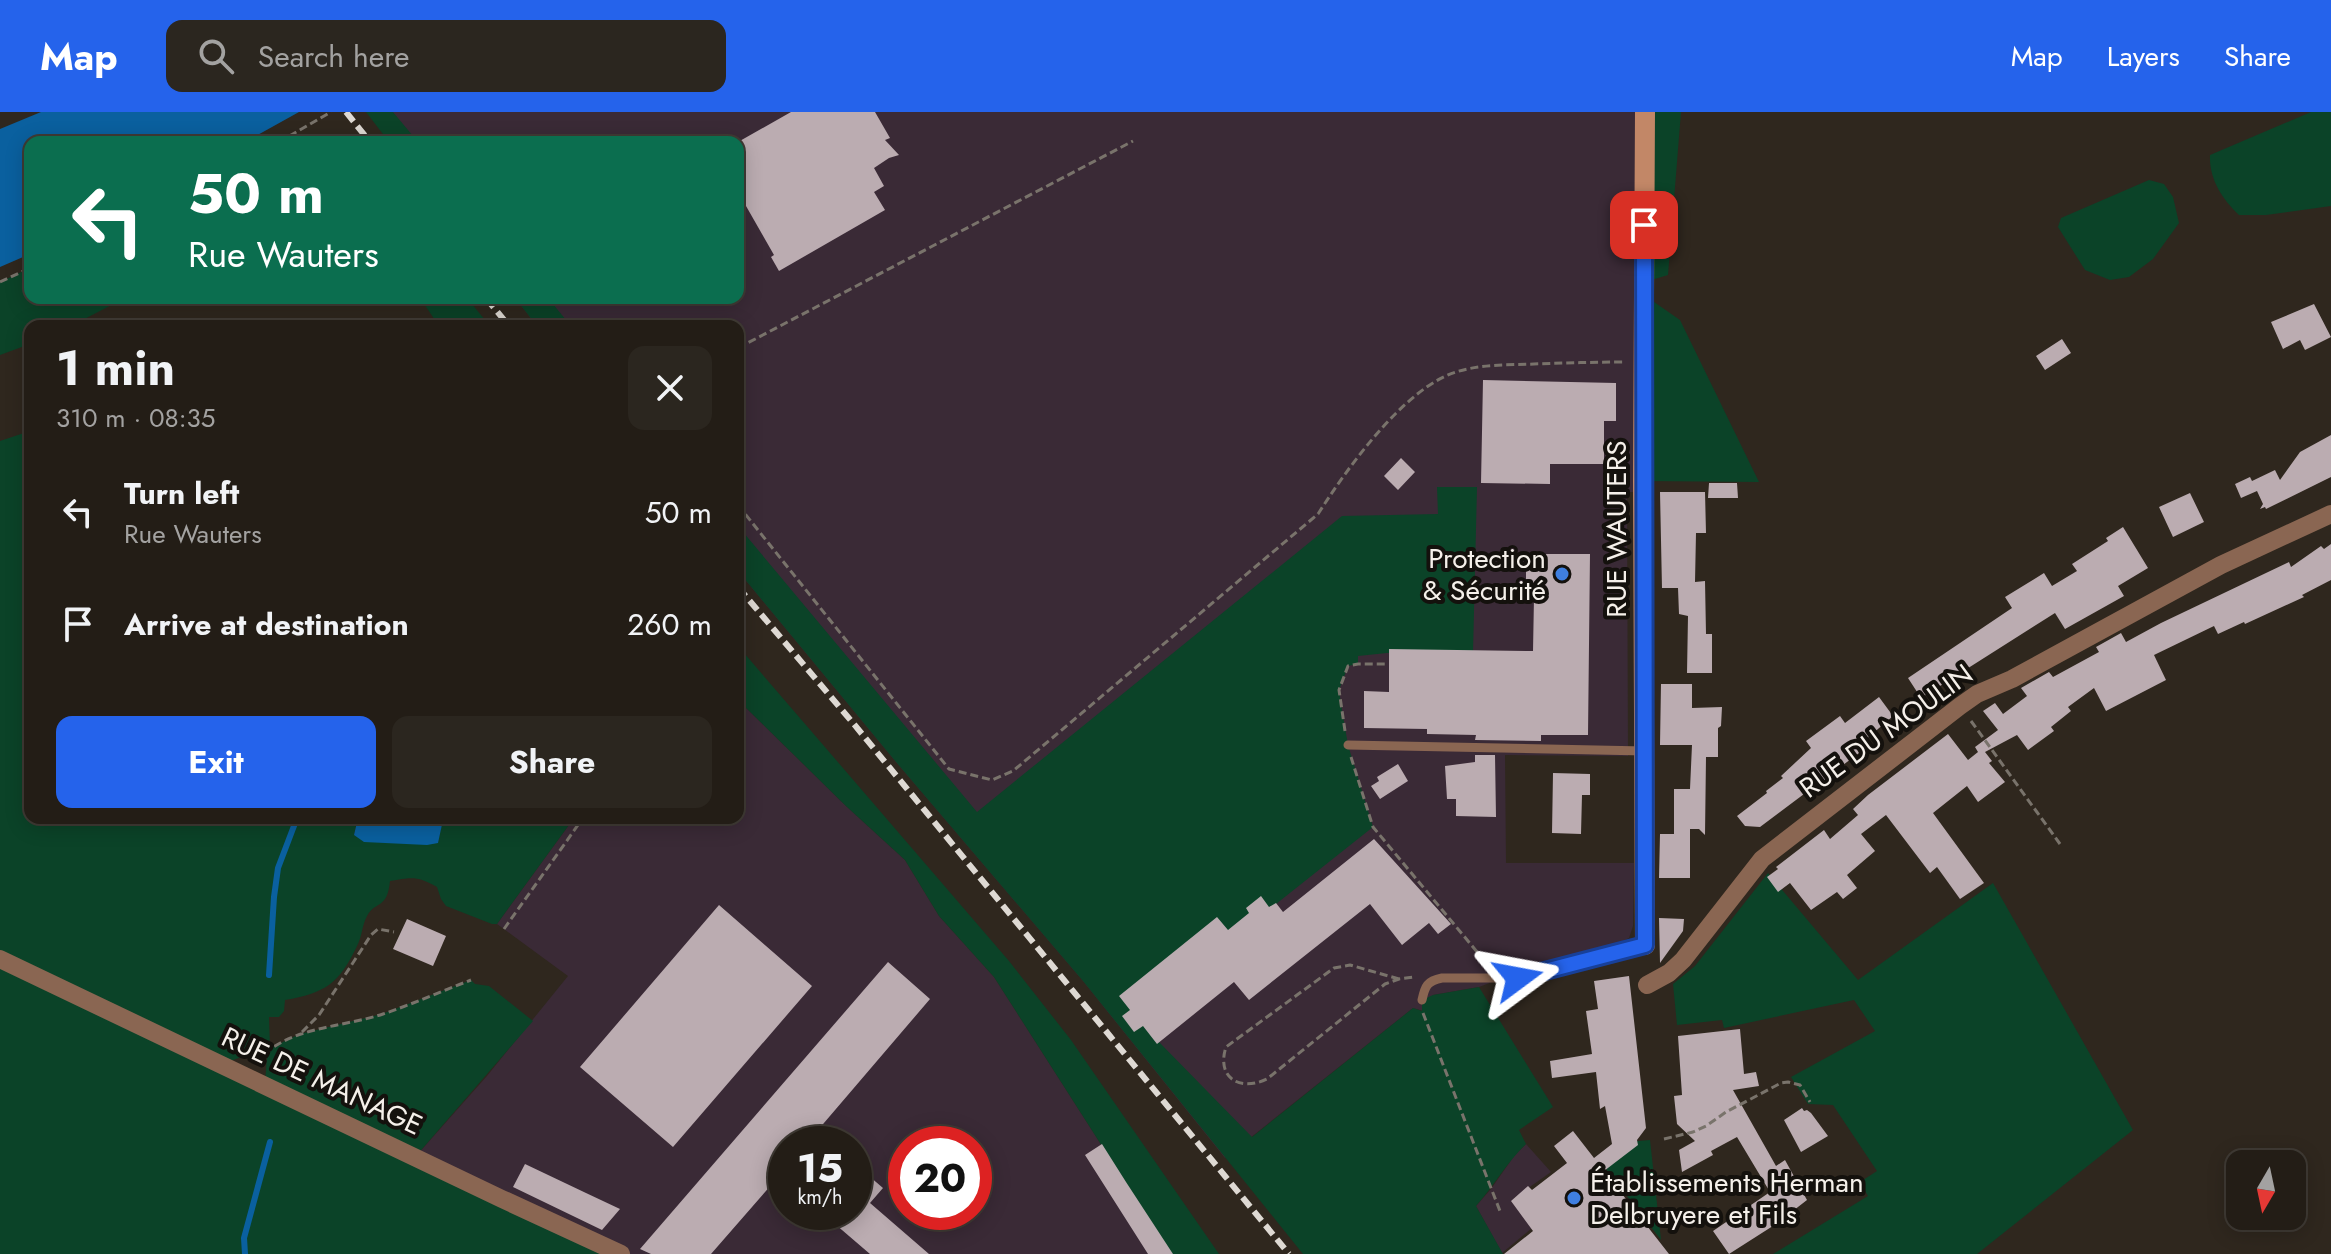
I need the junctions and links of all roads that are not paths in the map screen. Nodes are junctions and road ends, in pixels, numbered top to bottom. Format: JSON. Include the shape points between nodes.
{"nodes":[{"id":1,"x":1645,"y":112,"type":"edge"},
{"id":2,"x":2331,"y":514,"type":"edge"},
{"id":3,"x":1348,"y":745,"type":"road end"},
{"id":4,"x":1645,"y":751,"type":"junction"},
{"id":5,"x":1645,"y":945,"type":"joint"},
{"id":6,"x":0,"y":959,"type":"edge"},
{"id":7,"x":1647,"y":985,"type":"dead end"},
{"id":8,"x":1422,"y":1000,"type":"road end"},
{"id":9,"x":621,"y":1254,"type":"edge"}],
"edges":[{"from":1,"to":4,"type":"street","name":"RUE WAUTERS"},
{"from":2,"to":7,"type":"street","name":"RUE DU MOULIN","via":[[2221,565],[1977,694],[1762,859],[1683,960]]},
{"from":3,"to":4,"type":"lane"},
{"from":4,"to":5,"type":"street","name":"RUE WAUTERS"},
{"from":5,"to":8,"type":"lane","via":[[1518,978],[1432,980]]},
{"from":6,"to":9,"type":"street","name":"RUE DE MANAGE"}]}
